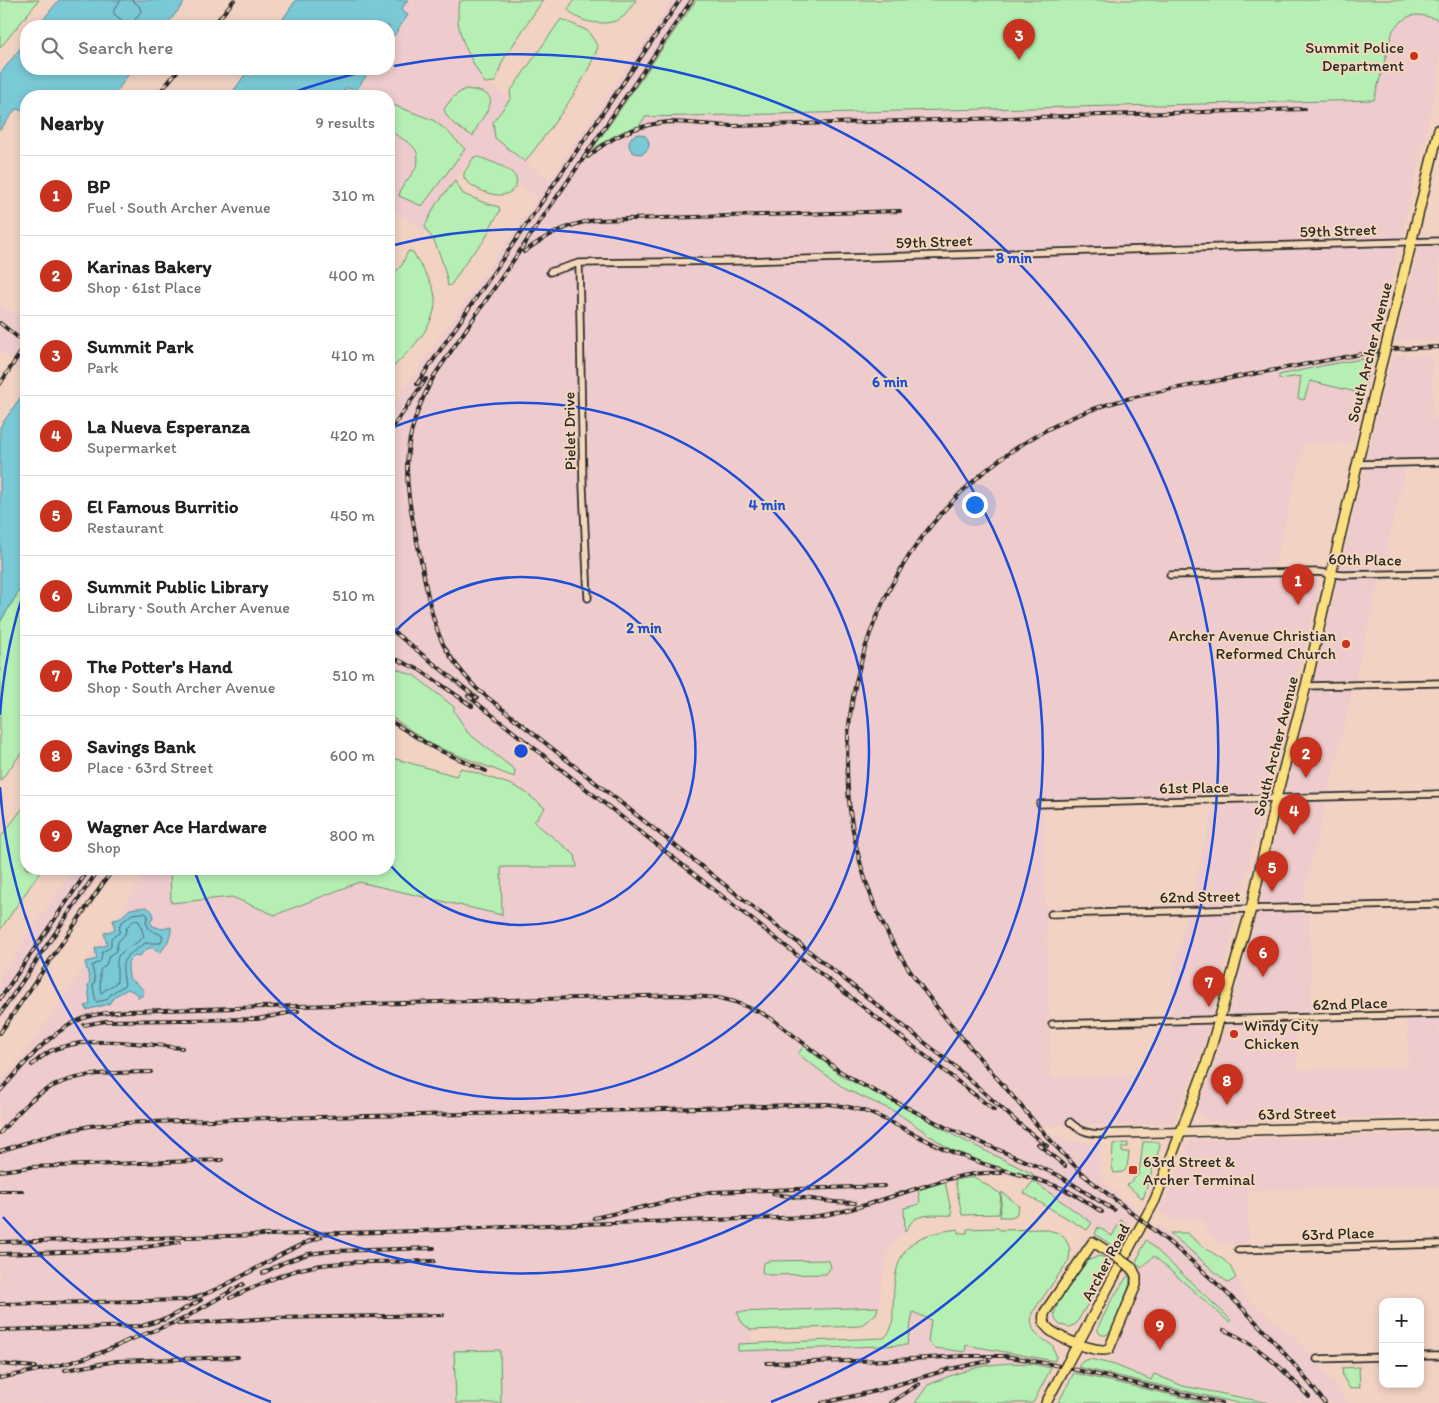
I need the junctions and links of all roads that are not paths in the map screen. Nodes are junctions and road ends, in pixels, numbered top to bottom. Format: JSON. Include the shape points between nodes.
{"nodes":[{"id":1,"x":1439,"y":130,"type":"edge"},
{"id":2,"x":1439,"y":241,"type":"edge"},
{"id":3,"x":1412,"y":242,"type":"junction"},
{"id":4,"x":579,"y":263,"type":"junction"},
{"id":5,"x":550,"y":272,"type":"dead end"},
{"id":6,"x":1439,"y":462,"type":"edge"},
{"id":7,"x":1357,"y":464,"type":"junction"},
{"id":8,"x":1439,"y":572,"type":"edge"},
{"id":9,"x":1331,"y":573,"type":"junction"},
{"id":10,"x":1170,"y":574,"type":"dead end"},
{"id":11,"x":588,"y":598,"type":"dead end"},
{"id":12,"x":1439,"y":683,"type":"edge"},
{"id":13,"x":1306,"y":686,"type":"junction"},
{"id":14,"x":1439,"y":794,"type":"edge"},
{"id":15,"x":1276,"y":798,"type":"junction"},
{"id":16,"x":1040,"y":804,"type":"dead end"},
{"id":17,"x":1439,"y":904,"type":"edge"},
{"id":18,"x":1251,"y":909,"type":"junction"},
{"id":19,"x":1051,"y":914,"type":"dead end"},
{"id":20,"x":1439,"y":1014,"type":"edge"},
{"id":21,"x":1220,"y":1021,"type":"junction"},
{"id":22,"x":1052,"y":1024,"type":"dead end"},
{"id":23,"x":1070,"y":1122,"type":"dead end"},
{"id":24,"x":1439,"y":1125,"type":"edge"},
{"id":25,"x":1181,"y":1132,"type":"junction"},
{"id":26,"x":1106,"y":1134,"type":"joint"},
{"id":27,"x":1439,"y":1244,"type":"edge"},
{"id":28,"x":1238,"y":1250,"type":"dead end"},
{"id":29,"x":1078,"y":1344,"type":"junction"},
{"id":30,"x":1424,"y":1356,"type":"edge"},
{"id":31,"x":1439,"y":1356,"type":"edge"},
{"id":32,"x":1379,"y":1357,"type":"edge"},
{"id":33,"x":1317,"y":1359,"type":"dead end"},
{"id":34,"x":1046,"y":1403,"type":"edge"}],
"edges":[{"from":1,"to":3,"type":"main road","name":"South Archer Avenue"},
{"from":2,"to":3,"type":"street","name":"59th Street"},
{"from":3,"to":4,"type":"street","name":"59th Street"},
{"from":3,"to":7,"type":"main road","name":"South Archer Avenue","bridge":true},
{"from":4,"to":5,"type":"street","name":"59th Street"},
{"from":4,"to":11,"type":"street","name":"Pielet Drive"},
{"from":6,"to":7,"type":"street"},
{"from":7,"to":9,"type":"main road","name":"South Archer Avenue"},
{"from":8,"to":9,"type":"street","name":"60th Place"},
{"from":9,"to":10,"type":"street","name":"60th Place"},
{"from":9,"to":13,"type":"main road","name":"South Archer Avenue"},
{"from":12,"to":13,"type":"street"},
{"from":13,"to":15,"type":"main road","name":"South Archer Avenue"},
{"from":14,"to":15,"type":"street","name":"61st Place"},
{"from":15,"to":16,"type":"street","name":"61st Place"},
{"from":15,"to":18,"type":"main road","name":"South Archer Avenue"},
{"from":17,"to":18,"type":"street","name":"62nd Street"},
{"from":18,"to":19,"type":"street","name":"62nd Street"},
{"from":18,"to":21,"type":"main road","name":"South Archer Avenue"},
{"from":20,"to":21,"type":"street","name":"62nd Place"},
{"from":21,"to":22,"type":"street","name":"62nd Place"},
{"from":21,"to":25,"type":"main road","name":"South Archer Avenue"},
{"from":23,"to":26,"type":"street","name":"63rd Street","via":[[1083,1131]]},
{"from":24,"to":25,"type":"main road","name":"63rd Street"},
{"from":25,"to":26,"type":"street","name":"63rd Street"},
{"from":25,"to":29,"type":"main road","name":"Archer Road","via":[[1155,1200]]},
{"from":27,"to":28,"type":"street","name":"63rd Place"},
{"from":29,"to":29,"type":"main road","bridge":true,"via":[[1048,1328],[1044,1321],[1045,1312],[1093,1242],[1132,1268],[1136,1286],[1112,1346],[1099,1351]]},
{"from":29,"to":34,"type":"main road","name":"Archer Road"},
{"from":30,"to":31,"type":"street"},
{"from":32,"to":33,"type":"street"}]}
